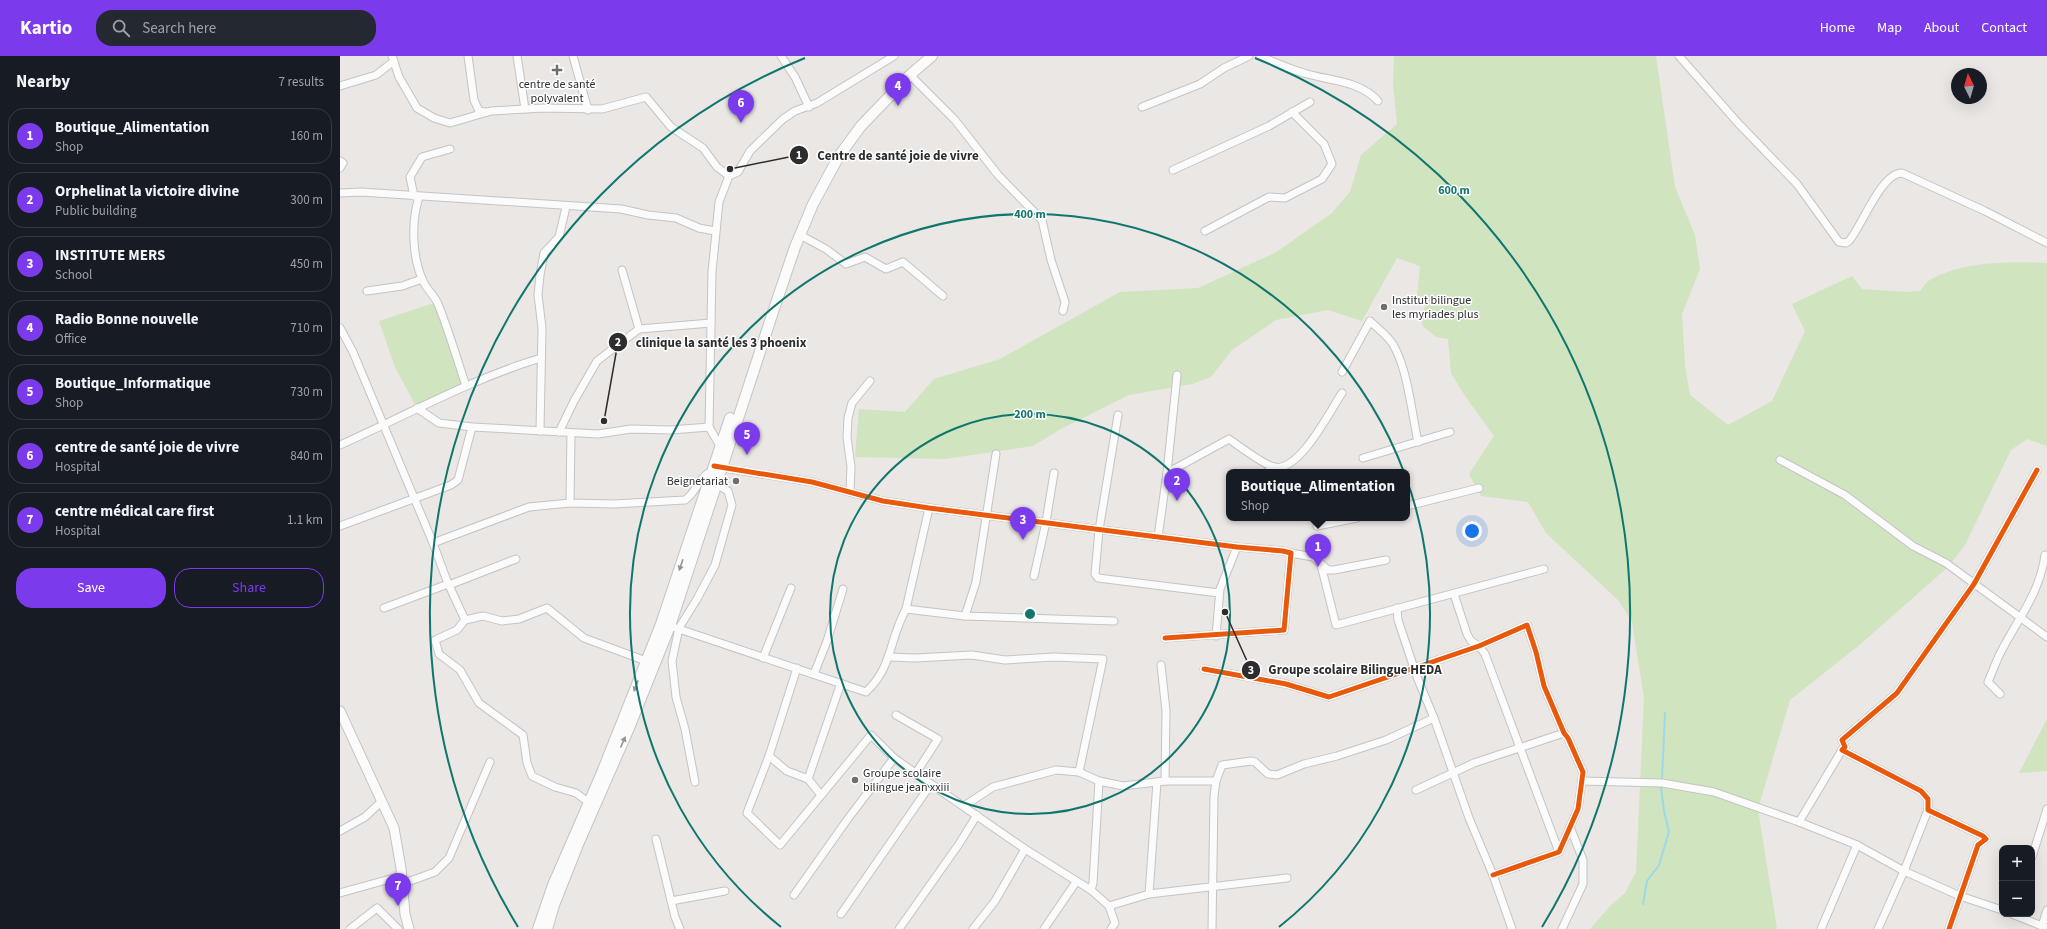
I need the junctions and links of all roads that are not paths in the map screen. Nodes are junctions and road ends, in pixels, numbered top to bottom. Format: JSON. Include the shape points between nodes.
{"nodes":[{"id":1,"x":468,"y":56,"type":"edge"},
{"id":2,"x":517,"y":56,"type":"edge"},
{"id":3,"x":573,"y":56,"type":"edge"},
{"id":4,"x":781,"y":56,"type":"edge"},
{"id":5,"x":922,"y":56,"type":"edge"},
{"id":6,"x":932,"y":56,"type":"edge"},
{"id":7,"x":1249,"y":56,"type":"edge"},
{"id":8,"x":1260,"y":56,"type":"edge"},
{"id":9,"x":1679,"y":56,"type":"edge"},
{"id":10,"x":889,"y":57,"type":"edge"},
{"id":11,"x":393,"y":59,"type":"edge"},
{"id":12,"x":910,"y":75,"type":"junction"},
{"id":13,"x":340,"y":86,"type":"edge"},
{"id":14,"x":1378,"y":101,"type":"dead end"},
{"id":15,"x":1310,"y":102,"type":"dead end"},
{"id":16,"x":809,"y":107,"type":"junction"},
{"id":17,"x":1142,"y":107,"type":"dead end"},
{"id":18,"x":524,"y":109,"type":"junction"},
{"id":19,"x":588,"y":110,"type":"junction"},
{"id":20,"x":487,"y":112,"type":"junction"},
{"id":21,"x":1292,"y":112,"type":"junction"},
{"id":22,"x":450,"y":149,"type":"dead end"},
{"id":23,"x":340,"y":161,"type":"edge"},
{"id":24,"x":340,"y":168,"type":"edge"},
{"id":25,"x":1173,"y":170,"type":"dead end"},
{"id":26,"x":729,"y":176,"type":"junction"},
{"id":27,"x":340,"y":194,"type":"edge"},
{"id":28,"x":417,"y":196,"type":"junction"},
{"id":29,"x":566,"y":207,"type":"junction"},
{"id":30,"x":715,"y":231,"type":"junction"},
{"id":31,"x":1205,"y":232,"type":"dead end"},
{"id":32,"x":800,"y":235,"type":"junction"},
{"id":33,"x":2047,"y":243,"type":"edge"},
{"id":34,"x":622,"y":270,"type":"dead end"},
{"id":35,"x":422,"y":279,"type":"junction"},
{"id":36,"x":367,"y":291,"type":"dead end"},
{"id":37,"x":943,"y":296,"type":"dead end"},
{"id":38,"x":1063,"y":311,"type":"dead end"},
{"id":39,"x":711,"y":323,"type":"junction"},
{"id":40,"x":340,"y":328,"type":"edge"},
{"id":41,"x":639,"y":329,"type":"junction"},
{"id":42,"x":541,"y":358,"type":"junction"},
{"id":43,"x":1342,"y":372,"type":"dead end"},
{"id":44,"x":1177,"y":375,"type":"dead end"},
{"id":45,"x":870,"y":381,"type":"dead end"},
{"id":46,"x":466,"y":386,"type":"junction"},
{"id":47,"x":1342,"y":393,"type":"dead end"},
{"id":48,"x":417,"y":408,"type":"junction"},
{"id":49,"x":1118,"y":415,"type":"dead end"},
{"id":50,"x":383,"y":424,"type":"junction"},
{"id":51,"x":472,"y":427,"type":"junction"},
{"id":52,"x":709,"y":427,"type":"junction"},
{"id":53,"x":540,"y":431,"type":"junction"},
{"id":54,"x":559,"y":432,"type":"junction"},
{"id":55,"x":1450,"y":432,"type":"dead end"},
{"id":56,"x":571,"y":433,"type":"junction"},
{"id":57,"x":1418,"y":442,"type":"junction"},
{"id":58,"x":340,"y":445,"type":"edge"},
{"id":59,"x":720,"y":446,"type":"junction"},
{"id":60,"x":996,"y":454,"type":"dead end"},
{"id":61,"x":1363,"y":458,"type":"dead end"},
{"id":62,"x":1780,"y":460,"type":"dead end"},
{"id":63,"x":1274,"y":467,"type":"junction"},
{"id":64,"x":715,"y":468,"type":"junction"},
{"id":65,"x":1271,"y":469,"type":"edge"},
{"id":66,"x":2037,"y":470,"type":"dead end"},
{"id":67,"x":1054,"y":472,"type":"dead end"},
{"id":68,"x":1167,"y":473,"type":"junction"},
{"id":69,"x":716,"y":484,"type":"junction"},
{"id":70,"x":1479,"y":488,"type":"dead end"},
{"id":71,"x":850,"y":492,"type":"junction"},
{"id":72,"x":413,"y":498,"type":"junction"},
{"id":73,"x":570,"y":503,"type":"junction"},
{"id":74,"x":1410,"y":505,"type":"edge"},
{"id":75,"x":929,"y":508,"type":"junction"},
{"id":76,"x":987,"y":514,"type":"junction"},
{"id":77,"x":1342,"y":521,"type":"edge"},
{"id":78,"x":1046,"y":522,"type":"junction"},
{"id":79,"x":340,"y":526,"type":"edge"},
{"id":80,"x":1317,"y":526,"type":"dead end"},
{"id":81,"x":1099,"y":530,"type":"junction"},
{"id":82,"x":1158,"y":537,"type":"junction"},
{"id":83,"x":434,"y":543,"type":"junction"},
{"id":84,"x":1237,"y":547,"type":"junction"},
{"id":85,"x":1291,"y":553,"type":"junction"},
{"id":86,"x":2045,"y":556,"type":"dead end"},
{"id":87,"x":516,"y":559,"type":"dead end"},
{"id":88,"x":1386,"y":560,"type":"dead end"},
{"id":89,"x":1321,"y":565,"type":"junction"},
{"id":90,"x":1544,"y":568,"type":"dead end"},
{"id":91,"x":1034,"y":576,"type":"dead end"},
{"id":92,"x":448,"y":584,"type":"junction"},
{"id":93,"x":1974,"y":584,"type":"junction"},
{"id":94,"x":791,"y":588,"type":"dead end"},
{"id":95,"x":843,"y":589,"type":"dead end"},
{"id":96,"x":1219,"y":593,"type":"junction"},
{"id":97,"x":1454,"y":594,"type":"junction"},
{"id":98,"x":384,"y":608,"type":"dead end"},
{"id":99,"x":1396,"y":608,"type":"junction"},
{"id":100,"x":906,"y":609,"type":"junction"},
{"id":101,"x":965,"y":616,"type":"junction"},
{"id":102,"x":2021,"y":618,"type":"junction"},
{"id":103,"x":465,"y":620,"type":"junction"},
{"id":104,"x":1114,"y":621,"type":"dead end"},
{"id":105,"x":674,"y":627,"type":"junction"},
{"id":106,"x":1216,"y":636,"type":"junction"},
{"id":107,"x":2047,"y":636,"type":"edge"},
{"id":108,"x":1165,"y":638,"type":"dead end"},
{"id":109,"x":1480,"y":646,"type":"junction"},
{"id":110,"x":889,"y":657,"type":"junction"},
{"id":111,"x":762,"y":658,"type":"junction"},
{"id":112,"x":646,"y":662,"type":"junction"},
{"id":113,"x":1161,"y":665,"type":"dead end"},
{"id":114,"x":797,"y":668,"type":"junction"},
{"id":115,"x":1415,"y":668,"type":"junction"},
{"id":116,"x":1204,"y":670,"type":"dead end"},
{"id":117,"x":814,"y":674,"type":"junction"},
{"id":118,"x":841,"y":683,"type":"junction"},
{"id":119,"x":2000,"y":694,"type":"dead end"},
{"id":120,"x":340,"y":712,"type":"edge"},
{"id":121,"x":896,"y":715,"type":"dead end"},
{"id":122,"x":1434,"y":718,"type":"junction"},
{"id":123,"x":342,"y":723,"type":"edge"},
{"id":124,"x":1564,"y":733,"type":"junction"},
{"id":125,"x":1520,"y":747,"type":"junction"},
{"id":126,"x":1842,"y":750,"type":"junction"},
{"id":127,"x":769,"y":756,"type":"junction"},
{"id":128,"x":894,"y":758,"type":"junction"},
{"id":129,"x":490,"y":762,"type":"dead end"},
{"id":130,"x":1079,"y":772,"type":"junction"},
{"id":131,"x":1454,"y":772,"type":"junction"},
{"id":132,"x":916,"y":773,"type":"junction"},
{"id":133,"x":808,"y":779,"type":"junction"},
{"id":134,"x":1099,"y":781,"type":"junction"},
{"id":135,"x":1161,"y":781,"type":"junction"},
{"id":136,"x":1216,"y":781,"type":"junction"},
{"id":137,"x":1582,"y":781,"type":"junction"},
{"id":138,"x":695,"y":782,"type":"dead end"},
{"id":139,"x":931,"y":784,"type":"junction"},
{"id":140,"x":1416,"y":790,"type":"dead end"},
{"id":141,"x":821,"y":795,"type":"junction"},
{"id":142,"x":382,"y":801,"type":"junction"},
{"id":143,"x":588,"y":802,"type":"junction"},
{"id":144,"x":964,"y":806,"type":"junction"},
{"id":145,"x":2047,"y":809,"type":"edge"},
{"id":146,"x":1928,"y":810,"type":"junction"},
{"id":147,"x":977,"y":815,"type":"junction"},
{"id":148,"x":1799,"y":822,"type":"junction"},
{"id":149,"x":1570,"y":827,"type":"junction"},
{"id":150,"x":2045,"y":828,"type":"edge"},
{"id":151,"x":340,"y":831,"type":"edge"},
{"id":152,"x":656,"y":839,"type":"dead end"},
{"id":153,"x":1857,"y":845,"type":"junction"},
{"id":154,"x":1025,"y":849,"type":"junction"},
{"id":155,"x":2035,"y":850,"type":"edge"},
{"id":156,"x":1559,"y":852,"type":"junction"},
{"id":157,"x":1904,"y":871,"type":"junction"},
{"id":158,"x":1493,"y":875,"type":"junction"},
{"id":159,"x":1287,"y":878,"type":"dead end"},
{"id":160,"x":401,"y":880,"type":"junction"},
{"id":161,"x":1076,"y":882,"type":"junction"},
{"id":162,"x":1212,"y":886,"type":"junction"},
{"id":163,"x":1090,"y":890,"type":"junction"},
{"id":164,"x":725,"y":891,"type":"dead end"},
{"id":165,"x":340,"y":893,"type":"edge"},
{"id":166,"x":1149,"y":894,"type":"junction"},
{"id":167,"x":794,"y":895,"type":"dead end"},
{"id":168,"x":1960,"y":896,"type":"junction"},
{"id":169,"x":671,"y":901,"type":"junction"},
{"id":170,"x":1109,"y":906,"type":"junction"},
{"id":171,"x":1999,"y":909,"type":"edge"},
{"id":172,"x":2047,"y":910,"type":"edge"},
{"id":173,"x":841,"y":914,"type":"dead end"},
{"id":174,"x":2019,"y":917,"type":"edge"},
{"id":175,"x":1114,"y":927,"type":"edge"},
{"id":176,"x":2044,"y":927,"type":"edge"},
{"id":177,"x":350,"y":929,"type":"edge"},
{"id":178,"x":398,"y":929,"type":"edge"},
{"id":179,"x":409,"y":929,"type":"edge"},
{"id":180,"x":538,"y":929,"type":"edge"},
{"id":181,"x":547,"y":929,"type":"edge"},
{"id":182,"x":680,"y":929,"type":"edge"},
{"id":183,"x":899,"y":929,"type":"edge"},
{"id":184,"x":973,"y":929,"type":"edge"},
{"id":185,"x":1044,"y":929,"type":"edge"},
{"id":186,"x":1212,"y":929,"type":"edge"},
{"id":187,"x":1512,"y":929,"type":"edge"},
{"id":188,"x":1562,"y":929,"type":"edge"},
{"id":189,"x":1821,"y":929,"type":"edge"},
{"id":190,"x":1878,"y":929,"type":"edge"},
{"id":191,"x":1949,"y":929,"type":"edge"}],
"edges":[{"from":1,"to":20,"type":"street","via":[[474,100],[479,111]]},
{"from":2,"to":18,"type":"street"},
{"from":3,"to":19,"type":"street"},
{"from":4,"to":16,"type":"street","via":[[795,77]]},
{"from":5,"to":59,"type":"main road","via":[[852,127],[831,157],[807,203],[790,241]]},
{"from":6,"to":12,"type":"main road"},
{"from":7,"to":17,"type":"street","via":[[1200,84]]},
{"from":8,"to":14,"type":"street","via":[[1303,73],[1357,86]]},
{"from":9,"to":33,"type":"street","via":[[1738,123],[1797,184],[1838,242],[1850,241],[1876,196],[1898,173],[1985,211]]},
{"from":10,"to":16,"type":"street"},
{"from":11,"to":13,"type":"street","via":[[376,75]]},
{"from":11,"to":20,"type":"street","via":[[407,93],[417,108],[434,118],[450,123]]},
{"from":12,"to":32,"type":"main road","via":[[861,126],[839,156],[813,204]]},
{"from":12,"to":38,"type":"street","via":[[955,120],[998,175],[1042,220],[1051,260],[1065,302]]},
{"from":15,"to":21,"type":"street"},
{"from":16,"to":26,"type":"street","via":[[794,112],[773,128],[750,151],[738,172]]},
{"from":18,"to":19,"type":"street"},
{"from":18,"to":20,"type":"street"},
{"from":19,"to":26,"type":"street","via":[[602,109],[646,97],[671,127],[703,148],[714,164]]},
{"from":21,"to":25,"type":"street","via":[[1269,126]]},
{"from":21,"to":31,"type":"street","via":[[1324,144],[1332,164],[1322,179],[1285,198],[1269,198]]},
{"from":22,"to":28,"type":"street","via":[[422,157],[410,176]]},
{"from":23,"to":24,"type":"street","via":[[343,163]]},
{"from":26,"to":30,"type":"street","via":[[719,202]]},
{"from":27,"to":28,"type":"street","via":[[361,192]]},
{"from":28,"to":29,"type":"street"},
{"from":28,"to":35,"type":"street","via":[[414,222],[417,261]]},
{"from":29,"to":30,"type":"street","via":[[621,209],[676,218],[699,228]]},
{"from":29,"to":42,"type":"street","via":[[559,237],[543,256],[538,295],[542,328]]},
{"from":30,"to":39,"type":"street"},
{"from":32,"to":37,"type":"street","via":[[826,249],[846,264],[865,257],[886,269],[902,262]]},
{"from":32,"to":64,"type":"main road"},
{"from":34,"to":41,"type":"street"},
{"from":35,"to":36,"type":"street","via":[[402,286]]},
{"from":35,"to":46,"type":"street","via":[[437,302]]},
{"from":39,"to":41,"type":"street"},
{"from":39,"to":52,"type":"street"},
{"from":40,"to":50,"type":"street","via":[[353,352]]},
{"from":41,"to":54,"type":"street","via":[[597,361]]},
{"from":42,"to":46,"type":"street"},
{"from":42,"to":53,"type":"street"},
{"from":43,"to":57,"type":"street","via":[[1370,321],[1387,336],[1395,348],[1404,371]]},
{"from":44,"to":68,"type":"street"},
{"from":45,"to":71,"type":"street","via":[[852,403],[848,418]]},
{"from":46,"to":48,"type":"street"},
{"from":47,"to":63,"type":"street","via":[[1301,456],[1284,467]]},
{"from":48,"to":50,"type":"street"},
{"from":48,"to":51,"type":"street","via":[[439,423]]},
{"from":49,"to":81,"type":"street"},
{"from":50,"to":58,"type":"street"},
{"from":50,"to":72,"type":"street"},
{"from":51,"to":53,"type":"street"},
{"from":51,"to":72,"type":"street","via":[[458,480],[451,485]]},
{"from":52,"to":56,"type":"street","via":[[631,429],[598,434]]},
{"from":52,"to":59,"type":"street"},
{"from":53,"to":54,"type":"street"},
{"from":54,"to":56,"type":"street"},
{"from":55,"to":57,"type":"street"},
{"from":56,"to":73,"type":"street"},
{"from":57,"to":61,"type":"street"},
{"from":59,"to":64,"type":"main road"},
{"from":60,"to":76,"type":"street"},
{"from":62,"to":93,"type":"street","via":[[1845,495],[1913,546],[1946,562]]},
{"from":63,"to":65,"type":"street"},
{"from":63,"to":68,"type":"street","via":[[1229,439]]},
{"from":64,"to":69,"type":"main road"},
{"from":64,"to":71,"type":"street","via":[[771,474]]},
{"from":64,"to":73,"type":"street","via":[[704,474],[692,494],[685,500],[614,504]]},
{"from":64,"to":112,"type":"main road","one_way":true},
{"from":66,"to":93,"type":"street"},
{"from":67,"to":78,"type":"street"},
{"from":68,"to":82,"type":"street"},
{"from":69,"to":105,"type":"main road"},
{"from":69,"to":105,"type":"street","via":[[728,490],[732,505],[715,565],[697,599]]},
{"from":70,"to":74,"type":"street"},
{"from":71,"to":75,"type":"street","via":[[883,501]]},
{"from":72,"to":79,"type":"street"},
{"from":72,"to":83,"type":"street"},
{"from":73,"to":83,"type":"street","via":[[529,507]]},
{"from":75,"to":76,"type":"street"},
{"from":75,"to":100,"type":"street"},
{"from":76,"to":78,"type":"street"},
{"from":76,"to":101,"type":"street","via":[[975,586]]},
{"from":77,"to":80,"type":"street"},
{"from":78,"to":81,"type":"street"},
{"from":78,"to":91,"type":"street"},
{"from":81,"to":82,"type":"street"},
{"from":81,"to":96,"type":"street","via":[[1095,574],[1098,578]]},
{"from":82,"to":84,"type":"street"},
{"from":83,"to":92,"type":"street"},
{"from":84,"to":85,"type":"street"},
{"from":84,"to":96,"type":"street"},
{"from":85,"to":89,"type":"street","via":[[1313,557]]},
{"from":85,"to":106,"type":"street","via":[[1284,630]]},
{"from":86,"to":102,"type":"street","via":[[2042,575]]},
{"from":87,"to":92,"type":"street"},
{"from":88,"to":89,"type":"street","via":[[1334,570],[1328,570]]},
{"from":89,"to":99,"type":"street","via":[[1336,625]]},
{"from":90,"to":97,"type":"street"},
{"from":92,"to":98,"type":"street"},
{"from":92,"to":103,"type":"street"},
{"from":93,"to":102,"type":"street"},
{"from":93,"to":126,"type":"street","via":[[1897,693],[1842,740],[1845,748]]},
{"from":94,"to":111,"type":"street"},
{"from":95,"to":117,"type":"street"},
{"from":96,"to":106,"type":"street"},
{"from":97,"to":99,"type":"street"},
{"from":97,"to":109,"type":"street","via":[[1467,634],[1471,641]]},
{"from":99,"to":115,"type":"street"},
{"from":100,"to":101,"type":"street"},
{"from":100,"to":110,"type":"street","via":[[896,629]]},
{"from":101,"to":104,"type":"street"},
{"from":102,"to":107,"type":"street"},
{"from":102,"to":119,"type":"street","via":[[2002,648],[1988,682]]},
{"from":103,"to":112,"type":"street","via":[[483,616],[502,620],[519,619],[547,608],[584,638]]},
{"from":103,"to":143,"type":"street","via":[[457,630],[435,640],[439,654],[460,670],[479,703],[523,735],[527,763],[532,776],[576,793]]},
{"from":105,"to":111,"type":"street"},
{"from":105,"to":138,"type":"street","via":[[672,661],[676,696]]},
{"from":181,"to":105,"type":"main road","one_way":true,"via":[[579,842]]},
{"from":106,"to":108,"type":"street"},
{"from":109,"to":115,"type":"street"},
{"from":109,"to":124,"type":"street","via":[[1527,625],[1544,686]]},
{"from":109,"to":125,"type":"street"},
{"from":110,"to":118,"type":"street","via":[[881,677],[866,692]]},
{"from":110,"to":130,"type":"street","via":[[972,655],[1005,660],[1054,657],[1103,659]]},
{"from":111,"to":114,"type":"street"},
{"from":112,"to":143,"type":"main road","one_way":true},
{"from":113,"to":135,"type":"street","via":[[1166,711]]},
{"from":114,"to":117,"type":"street"},
{"from":114,"to":127,"type":"street"},
{"from":115,"to":116,"type":"street","via":[[1329,697],[1286,684]]},
{"from":115,"to":122,"type":"street"},
{"from":117,"to":118,"type":"street"},
{"from":118,"to":133,"type":"street"},
{"from":120,"to":123,"type":"street"},
{"from":121,"to":132,"type":"street","via":[[938,739]]},
{"from":122,"to":131,"type":"street"},
{"from":122,"to":136,"type":"street","via":[[1386,740],[1304,764],[1277,775],[1268,774],[1251,761],[1224,763],[1220,767]]},
{"from":123,"to":142,"type":"street"},
{"from":124,"to":125,"type":"street"},
{"from":124,"to":137,"type":"street","via":[[1583,772]]},
{"from":125,"to":131,"type":"street"},
{"from":125,"to":156,"type":"street"},
{"from":126,"to":146,"type":"street","via":[[1921,791],[1928,799]]},
{"from":126,"to":148,"type":"street"},
{"from":127,"to":133,"type":"street","via":[[787,771]]},
{"from":127,"to":141,"type":"street","via":[[747,813],[780,845]]},
{"from":128,"to":132,"type":"street"},
{"from":128,"to":141,"type":"street","via":[[871,735]]},
{"from":128,"to":167,"type":"street"},
{"from":129,"to":160,"type":"street","via":[[449,858],[435,872]]},
{"from":130,"to":134,"type":"street"},
{"from":130,"to":144,"type":"street","via":[[1056,770],[993,787]]},
{"from":131,"to":140,"type":"street"},
{"from":131,"to":158,"type":"street"},
{"from":132,"to":139,"type":"street"},
{"from":133,"to":141,"type":"street"},
{"from":134,"to":135,"type":"street","via":[[1123,786]]},
{"from":134,"to":163,"type":"street","via":[[1093,883]]},
{"from":135,"to":136,"type":"street"},
{"from":135,"to":166,"type":"street"},
{"from":136,"to":162,"type":"street"},
{"from":137,"to":148,"type":"street","via":[[1662,783],[1714,792]]},
{"from":137,"to":149,"type":"street","via":[[1578,809]]},
{"from":139,"to":144,"type":"street"},
{"from":139,"to":173,"type":"street"},
{"from":142,"to":151,"type":"street","via":[[365,818]]},
{"from":142,"to":160,"type":"street","via":[[394,828]]},
{"from":143,"to":180,"type":"main road","via":[[553,885]]},
{"from":144,"to":147,"type":"street"},
{"from":145,"to":150,"type":"street"},
{"from":146,"to":157,"type":"street"},
{"from":146,"to":168,"type":"street","via":[[1986,839],[1978,845]]},
{"from":147,"to":154,"type":"street"},
{"from":147,"to":183,"type":"street"},
{"from":148,"to":153,"type":"street"},
{"from":149,"to":156,"type":"street"},
{"from":149,"to":188,"type":"street","via":[[1583,860],[1583,884]]},
{"from":150,"to":155,"type":"street"},
{"from":152,"to":169,"type":"street"},
{"from":153,"to":157,"type":"street"},
{"from":153,"to":189,"type":"street"},
{"from":154,"to":161,"type":"street"},
{"from":154,"to":184,"type":"street","via":[[995,901]]},
{"from":156,"to":158,"type":"street"},
{"from":157,"to":168,"type":"street"},
{"from":157,"to":190,"type":"street"},
{"from":158,"to":187,"type":"street"},
{"from":159,"to":162,"type":"street"},
{"from":160,"to":165,"type":"street"},
{"from":160,"to":179,"type":"street"},
{"from":161,"to":163,"type":"street"},
{"from":161,"to":185,"type":"street"},
{"from":162,"to":166,"type":"street"},
{"from":162,"to":186,"type":"street"},
{"from":163,"to":170,"type":"street"},
{"from":164,"to":169,"type":"street"},
{"from":166,"to":170,"type":"street"},
{"from":168,"to":171,"type":"street"},
{"from":168,"to":191,"type":"street"},
{"from":169,"to":182,"type":"street"},
{"from":170,"to":175,"type":"street"},
{"from":172,"to":176,"type":"street"},
{"from":174,"to":176,"type":"street"},
{"from":177,"to":178,"type":"street","via":[[377,908]]}]}
